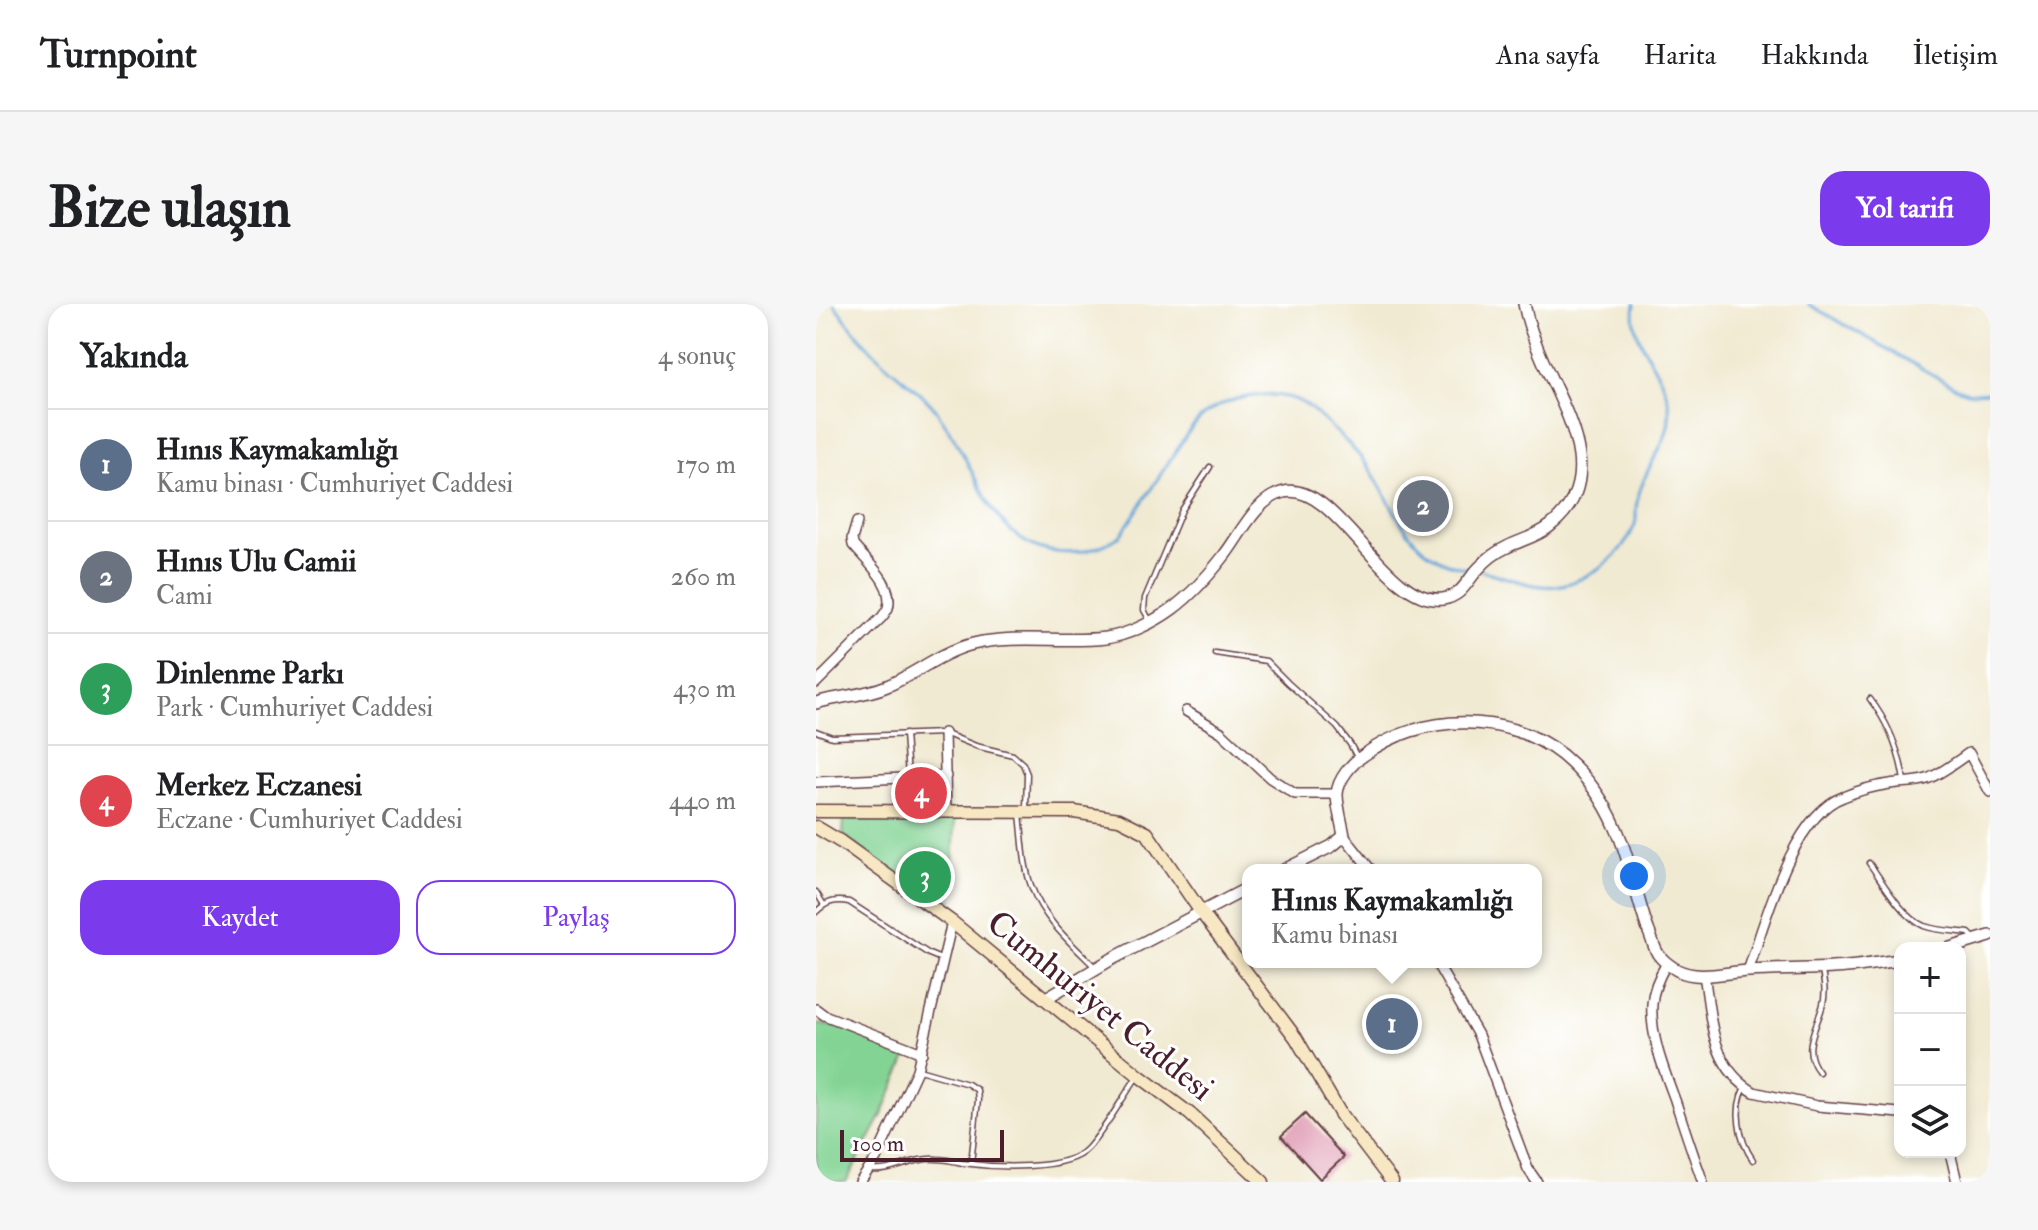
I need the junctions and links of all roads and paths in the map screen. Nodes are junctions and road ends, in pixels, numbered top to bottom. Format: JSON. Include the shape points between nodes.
{"nodes":[{"id":1,"x":1524,"y":304,"type":"edge"},
{"id":2,"x":1210,"y":467,"type":"dead end"},
{"id":3,"x":857,"y":522,"type":"dead end"},
{"id":4,"x":1150,"y":621,"type":"junction"},
{"id":5,"x":1215,"y":653,"type":"dead end"},
{"id":6,"x":816,"y":683,"type":"edge"},
{"id":7,"x":1870,"y":699,"type":"dead end"},
{"id":8,"x":816,"y":703,"type":"edge"},
{"id":9,"x":1186,"y":711,"type":"dead end"},
{"id":10,"x":816,"y":731,"type":"edge"},
{"id":11,"x":944,"y":733,"type":"junction"},
{"id":12,"x":905,"y":734,"type":"junction"},
{"id":13,"x":1358,"y":759,"type":"junction"},
{"id":14,"x":946,"y":776,"type":"junction"},
{"id":15,"x":908,"y":778,"type":"junction"},
{"id":16,"x":816,"y":782,"type":"edge"},
{"id":17,"x":1905,"y":782,"type":"junction"},
{"id":18,"x":1990,"y":792,"type":"edge"},
{"id":19,"x":1337,"y":794,"type":"junction"},
{"id":20,"x":816,"y":811,"type":"edge"},
{"id":21,"x":946,"y":812,"type":"junction"},
{"id":22,"x":1023,"y":812,"type":"junction"},
{"id":23,"x":816,"y":827,"type":"edge"},
{"id":24,"x":1344,"y":836,"type":"junction"},
{"id":25,"x":1869,"y":863,"type":"dead end"},
{"id":26,"x":1296,"y":864,"type":"edge"},
{"id":27,"x":1366,"y":864,"type":"edge"},
{"id":28,"x":1242,"y":891,"type":"edge"},
{"id":29,"x":816,"y":892,"type":"edge"},
{"id":30,"x":824,"y":905,"type":"junction"},
{"id":31,"x":816,"y":912,"type":"edge"},
{"id":32,"x":1201,"y":912,"type":"junction"},
{"id":33,"x":952,"y":922,"type":"junction"},
{"id":34,"x":1990,"y":936,"type":"edge"},
{"id":35,"x":1975,"y":940,"type":"junction"},
{"id":36,"x":1966,"y":943,"type":"edge"},
{"id":37,"x":943,"y":960,"type":"junction"},
{"id":38,"x":1894,"y":961,"type":"edge"},
{"id":39,"x":1667,"y":963,"type":"junction"},
{"id":40,"x":1242,"y":966,"type":"edge"},
{"id":41,"x":1097,"y":968,"type":"junction"},
{"id":42,"x":1243,"y":968,"type":"edge"},
{"id":43,"x":1439,"y":968,"type":"edge"},
{"id":44,"x":1822,"y":968,"type":"junction"},
{"id":45,"x":1748,"y":971,"type":"junction"},
{"id":46,"x":1704,"y":975,"type":"junction"},
{"id":47,"x":1046,"y":998,"type":"junction"},
{"id":48,"x":816,"y":1009,"type":"edge"},
{"id":49,"x":922,"y":1053,"type":"junction"},
{"id":50,"x":917,"y":1070,"type":"junction"},
{"id":51,"x":1819,"y":1072,"type":"dead end"},
{"id":52,"x":1138,"y":1075,"type":"junction"},
{"id":53,"x":1745,"y":1087,"type":"junction"},
{"id":54,"x":1894,"y":1112,"type":"edge"},
{"id":55,"x":1951,"y":1158,"type":"edge"},
{"id":56,"x":1753,"y":1160,"type":"dead end"},
{"id":57,"x":971,"y":1164,"type":"junction"},
{"id":58,"x":869,"y":1169,"type":"junction"},
{"id":59,"x":860,"y":1182,"type":"edge"},
{"id":60,"x":1263,"y":1182,"type":"edge"},
{"id":61,"x":1392,"y":1182,"type":"edge"},
{"id":62,"x":1537,"y":1182,"type":"edge"},
{"id":63,"x":1703,"y":1182,"type":"edge"},
{"id":64,"x":1957,"y":1182,"type":"edge"}],
"edges":[{"from":1,"to":4,"type":"street","via":[[1578,444],[1578,483],[1561,517],[1501,550],[1462,591],[1432,599],[1406,587],[1324,505],[1299,491],[1287,491],[1267,500],[1192,591]]},
{"from":2,"to":4,"type":"lane","via":[[1182,510],[1145,598]]},
{"from":3,"to":6,"type":"street","via":[[853,545],[884,583],[888,609]]},
{"from":4,"to":8,"type":"street","via":[[1107,638],[972,644],[872,692]]},
{"from":5,"to":13,"type":"lane","via":[[1266,661],[1337,727]]},
{"from":7,"to":17,"type":"lane","via":[[1891,731]]},
{"from":9,"to":19,"type":"street","via":[[1221,732],[1295,794]]},
{"from":10,"to":12,"type":"lane","via":[[832,737]]},
{"from":11,"to":12,"type":"lane"},
{"from":11,"to":14,"type":"street"},
{"from":11,"to":22,"type":"lane","via":[[1020,760],[1027,774]]},
{"from":12,"to":15,"type":"lane"},
{"from":13,"to":19,"type":"street"},
{"from":13,"to":39,"type":"street","via":[[1395,737],[1443,723],[1496,726],[1543,742],[1580,771],[1606,806],[1644,920]]},
{"from":14,"to":15,"type":"street"},
{"from":14,"to":21,"type":"street"},
{"from":15,"to":16,"type":"street"},
{"from":17,"to":18,"type":"street","via":[[1929,778],[1969,753]]},
{"from":17,"to":45,"type":"street","via":[[1841,797],[1808,825],[1785,866]]},
{"from":19,"to":24,"type":"street"},
{"from":20,"to":21,"type":"main road"},
{"from":21,"to":22,"type":"main road"},
{"from":22,"to":32,"type":"main road","via":[[1119,819],[1147,833]]},
{"from":22,"to":41,"type":"lane","via":[[1033,892],[1054,925]]},
{"from":23,"to":33,"type":"main road","name":"Cumhuriyet Caddesi"},
{"from":24,"to":26,"type":"street"},
{"from":24,"to":27,"type":"street"},
{"from":25,"to":35,"type":"lane","via":[[1913,919],[1927,927],[1969,933]]},
{"from":28,"to":32,"type":"street"},
{"from":29,"to":30,"type":"lane"},
{"from":30,"to":31,"type":"lane"},
{"from":30,"to":37,"type":"lane","via":[[849,902]]},
{"from":32,"to":40,"type":"main road"},
{"from":32,"to":41,"type":"street"},
{"from":33,"to":37,"type":"street"},
{"from":33,"to":47,"type":"main road","name":"Cumhuriyet Caddesi"},
{"from":34,"to":35,"type":"street"},
{"from":35,"to":36,"type":"street"},
{"from":37,"to":49,"type":"street"},
{"from":38,"to":44,"type":"street"},
{"from":39,"to":46,"type":"street","via":[[1691,975]]},
{"from":39,"to":63,"type":"street","via":[[1653,995],[1655,1030]]},
{"from":41,"to":47,"type":"street"},
{"from":42,"to":61,"type":"main road"},
{"from":43,"to":62,"type":"street","via":[[1478,1035]]},
{"from":44,"to":45,"type":"street"},
{"from":44,"to":51,"type":"lane","via":[[1824,1001],[1809,1046]]},
{"from":45,"to":46,"type":"street"},
{"from":46,"to":53,"type":"street","via":[[1720,1056]]},
{"from":47,"to":52,"type":"main road","name":"Cumhuriyet Caddesi"},
{"from":48,"to":49,"type":"street"},
{"from":49,"to":50,"type":"street"},
{"from":50,"to":57,"type":"lane","via":[[977,1090]]},
{"from":50,"to":58,"type":"street"},
{"from":52,"to":57,"type":"lane","via":[[1078,1156],[1049,1165]]},
{"from":52,"to":60,"type":"main road","name":"Cumhuriyet Caddesi","via":[[1190,1114]]},
{"from":53,"to":54,"type":"street","via":[[1817,1106]]},
{"from":53,"to":56,"type":"lane","via":[[1738,1107],[1741,1139]]},
{"from":55,"to":64,"type":"street"},
{"from":57,"to":58,"type":"lane","via":[[926,1158],[881,1171]]},
{"from":58,"to":59,"type":"street"}]}
